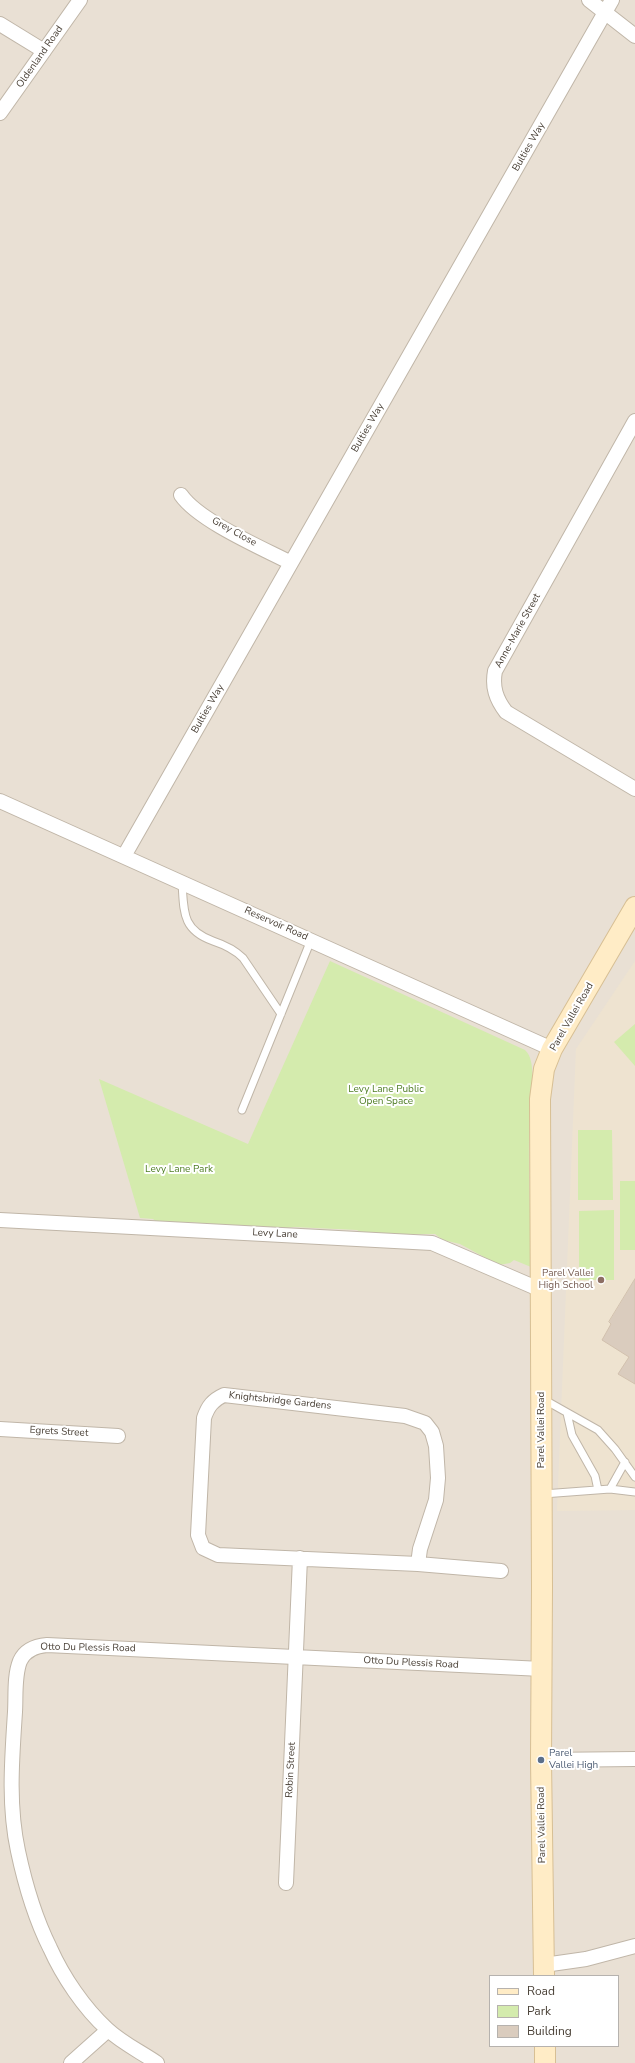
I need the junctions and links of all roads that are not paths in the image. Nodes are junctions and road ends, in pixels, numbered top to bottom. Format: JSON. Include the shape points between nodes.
{"nodes":[{"id":1,"x":80,"y":0,"type":"edge"},
{"id":2,"x":589,"y":0,"type":"edge"},
{"id":3,"x":612,"y":0,"type":"edge"},
{"id":4,"x":606,"y":12,"type":"junction"},
{"id":5,"x":0,"y":24,"type":"edge"},
{"id":6,"x":635,"y":36,"type":"edge"},
{"id":7,"x":44,"y":51,"type":"junction"},
{"id":8,"x":0,"y":113,"type":"edge"},
{"id":9,"x":635,"y":421,"type":"edge"},
{"id":10,"x":181,"y":495,"type":"dead end"},
{"id":11,"x":291,"y":564,"type":"junction"},
{"id":12,"x":635,"y":789,"type":"edge"},
{"id":13,"x":0,"y":800,"type":"edge"},
{"id":14,"x":124,"y":856,"type":"junction"},
{"id":15,"x":182,"y":881,"type":"junction"},
{"id":16,"x":635,"y":907,"type":"edge"},
{"id":17,"x":311,"y":940,"type":"junction"},
{"id":18,"x":281,"y":1014,"type":"junction"},
{"id":19,"x":552,"y":1049,"type":"junction"},
{"id":20,"x":242,"y":1110,"type":"dead end"},
{"id":21,"x":0,"y":1220,"type":"edge"},
{"id":22,"x":541,"y":1290,"type":"junction"},
{"id":23,"x":541,"y":1398,"type":"junction"},
{"id":24,"x":567,"y":1414,"type":"junction"},
{"id":25,"x":0,"y":1429,"type":"edge"},
{"id":26,"x":118,"y":1436,"type":"dead end"},
{"id":27,"x":625,"y":1462,"type":"junction"},
{"id":28,"x":635,"y":1477,"type":"edge"},
{"id":29,"x":610,"y":1488,"type":"junction"},
{"id":30,"x":598,"y":1490,"type":"junction"},
{"id":31,"x":635,"y":1492,"type":"edge"},
{"id":32,"x":542,"y":1494,"type":"junction"},
{"id":33,"x":300,"y":1558,"type":"junction"},
{"id":34,"x":418,"y":1564,"type":"junction"},
{"id":35,"x":501,"y":1571,"type":"dead end"},
{"id":36,"x":296,"y":1657,"type":"junction"},
{"id":37,"x":542,"y":1669,"type":"junction"},
{"id":38,"x":635,"y":1759,"type":"edge"},
{"id":39,"x":541,"y":1760,"type":"junction"},
{"id":40,"x":286,"y":1883,"type":"dead end"},
{"id":41,"x":635,"y":1946,"type":"edge"},
{"id":42,"x":544,"y":1971,"type":"edge"},
{"id":43,"x":108,"y":2030,"type":"junction"},
{"id":44,"x":545,"y":2047,"type":"edge"},
{"id":45,"x":71,"y":2063,"type":"edge"},
{"id":46,"x":157,"y":2063,"type":"edge"},
{"id":47,"x":545,"y":2063,"type":"edge"}],
"edges":[{"from":1,"to":7,"type":"street","name":"Oldenland Road"},
{"from":2,"to":4,"type":"street"},
{"from":3,"to":4,"type":"street","name":"Bulties Way"},
{"from":4,"to":6,"type":"street"},
{"from":4,"to":11,"type":"street","name":"Bulties Way"},
{"from":5,"to":7,"type":"street"},
{"from":7,"to":8,"type":"street","name":"Oldenland Road"},
{"from":9,"to":12,"type":"street","name":"Anne-Marie Street","via":[[496,671],[494,680],[498,701],[506,712]]},
{"from":10,"to":11,"type":"street","name":"Grey Close","via":[[186,503],[204,516]]},
{"from":11,"to":14,"type":"street","name":"Bulties Way"},
{"from":13,"to":14,"type":"street","name":"Reservoir Road"},
{"from":14,"to":15,"type":"street","name":"Reservoir Road"},
{"from":15,"to":17,"type":"street","name":"Reservoir Road"},
{"from":15,"to":18,"type":"lane","via":[[184,907],[193,931],[199,936],[236,951]]},
{"from":16,"to":19,"type":"street","name":"Parel Vallei Road"},
{"from":17,"to":18,"type":"lane"},
{"from":17,"to":19,"type":"street","name":"Reservoir Road"},
{"from":18,"to":20,"type":"lane"},
{"from":19,"to":22,"type":"street","name":"Parel Vallei Road","via":[[544,1069],[540,1099]]},
{"from":21,"to":22,"type":"street","name":"Levy Lane","via":[[432,1243]]},
{"from":22,"to":23,"type":"street","name":"Parel Vallei Road"},
{"from":23,"to":24,"type":"lane"},
{"from":23,"to":32,"type":"street","name":"Parel Vallei Road"},
{"from":24,"to":27,"type":"lane","via":[[598,1430]]},
{"from":24,"to":30,"type":"lane","via":[[572,1435],[595,1476]]},
{"from":25,"to":26,"type":"street","name":"Egrets Street"},
{"from":27,"to":28,"type":"lane"},
{"from":27,"to":29,"type":"lane"},
{"from":29,"to":30,"type":"lane"},
{"from":29,"to":31,"type":"lane"},
{"from":30,"to":32,"type":"lane"},
{"from":32,"to":37,"type":"street","name":"Parel Vallei Road"},
{"from":33,"to":34,"type":"street","name":"Knightsbridge Gardens"},
{"from":33,"to":34,"type":"street","name":"Knightsbridge Gardens","via":[[218,1555],[200,1543],[198,1535],[204,1418],[208,1407],[224,1395],[405,1416],[424,1423],[434,1437],[438,1478],[436,1500],[420,1549]]},
{"from":33,"to":36,"type":"street"},
{"from":34,"to":35,"type":"street","name":"Knightsbridge Gardens"},
{"from":36,"to":37,"type":"street","name":"Otto Du Plessis Road"},
{"from":36,"to":40,"type":"street","name":"Robin Street"},
{"from":36,"to":43,"type":"street","name":"Otto Du Plessis Road","via":[[47,1645],[31,1648],[20,1661],[17,1671],[12,1784],[18,1850],[31,1901],[50,1948],[65,1976],[94,2016]]},
{"from":37,"to":39,"type":"street","name":"Parel Vallei Road"},
{"from":38,"to":39,"type":"street"},
{"from":39,"to":42,"type":"street","name":"Parel Vallei Road"},
{"from":41,"to":42,"type":"street"},
{"from":43,"to":45,"type":"street"},
{"from":43,"to":46,"type":"street","name":"Otto Du Plessis Road"},
{"from":44,"to":47,"type":"street"}]}
